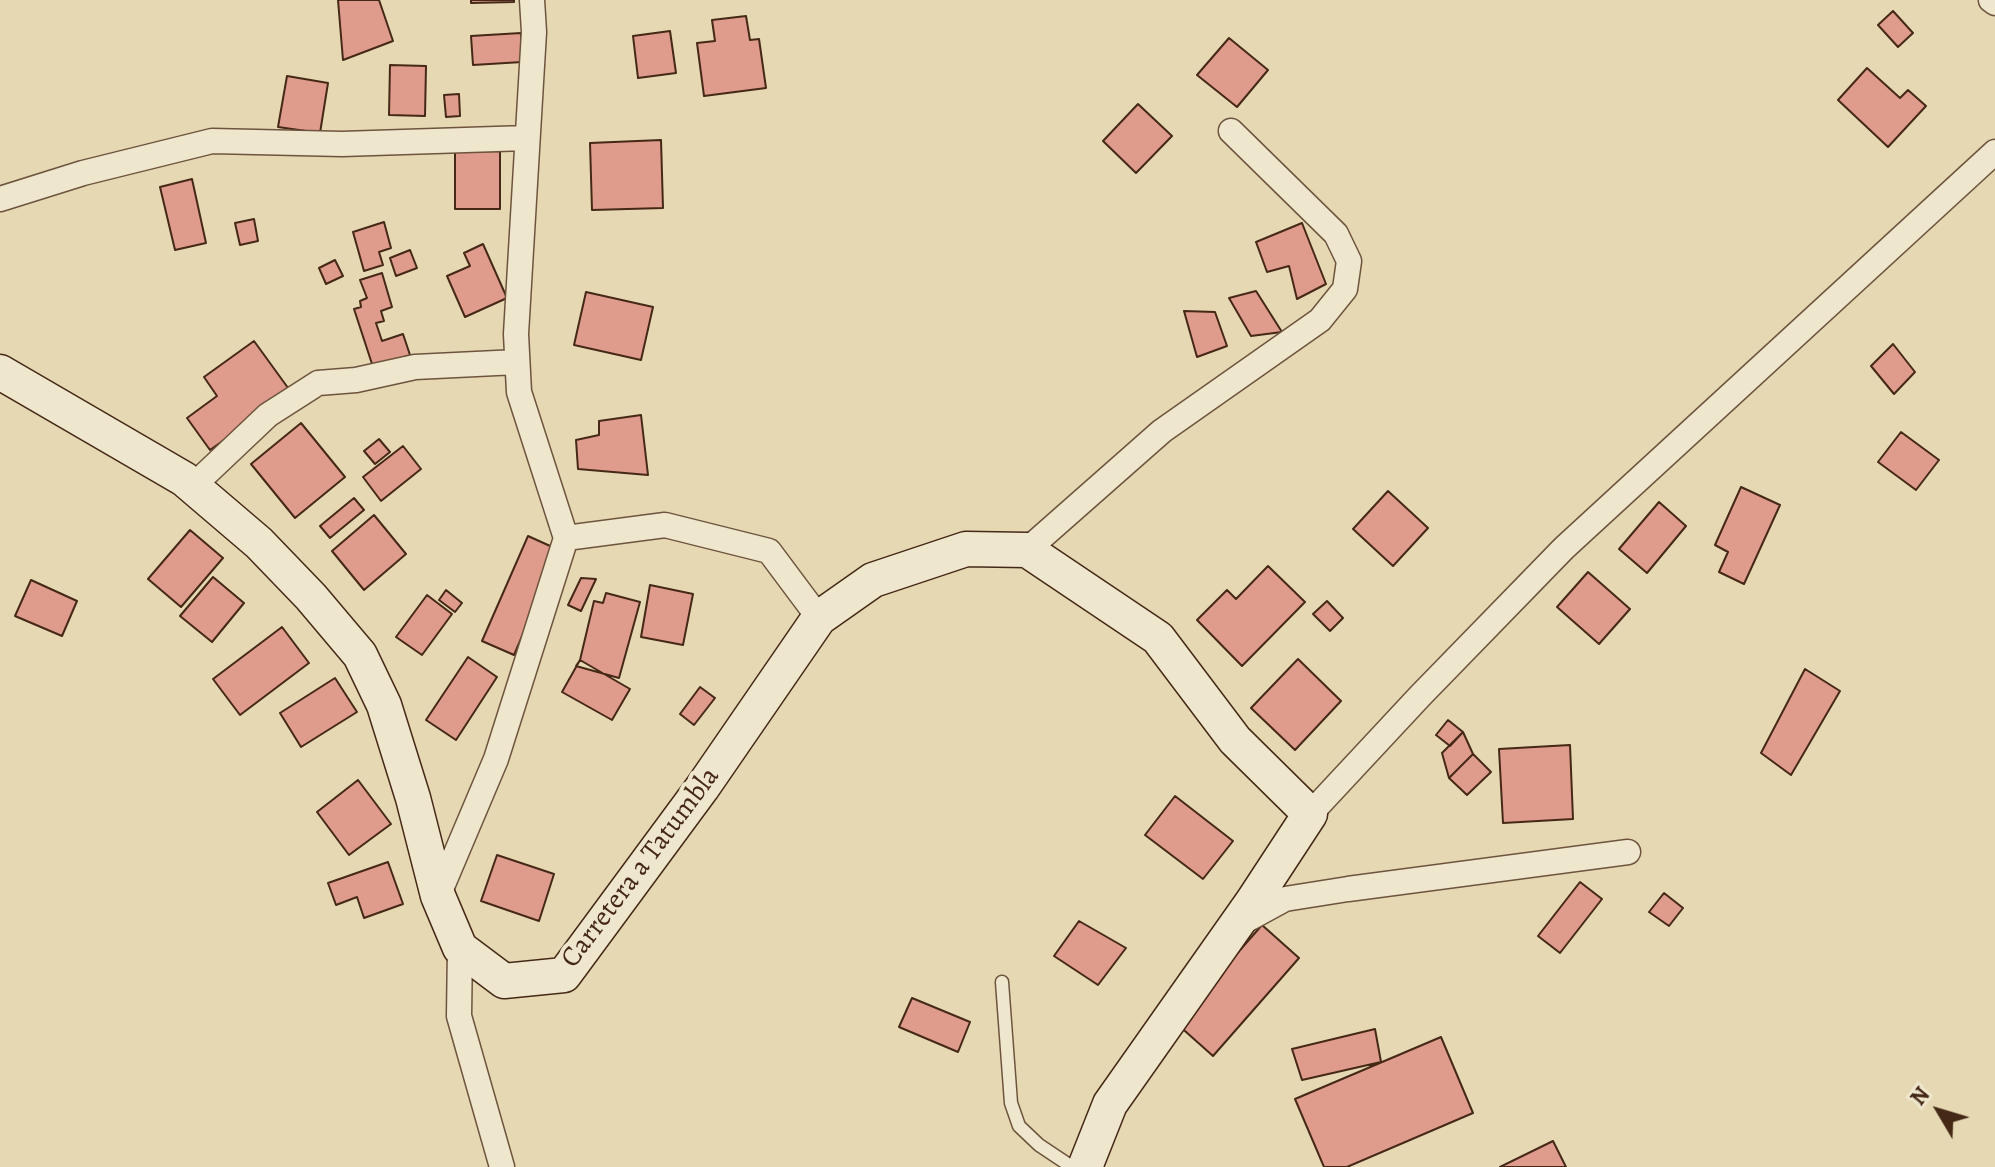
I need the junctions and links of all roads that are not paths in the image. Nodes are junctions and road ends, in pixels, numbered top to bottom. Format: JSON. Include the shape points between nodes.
{"nodes":[{"id":1,"x":532,"y":0,"type":"edge"},
{"id":2,"x":1231,"y":131,"type":"dead end"},
{"id":3,"x":527,"y":138,"type":"junction"},
{"id":4,"x":1995,"y":152,"type":"edge"},
{"id":5,"x":0,"y":199,"type":"edge"},
{"id":6,"x":517,"y":362,"type":"junction"},
{"id":7,"x":0,"y":372,"type":"edge"},
{"id":8,"x":193,"y":486,"type":"junction"},
{"id":9,"x":566,"y":538,"type":"junction"},
{"id":10,"x":1027,"y":550,"type":"junction"},
{"id":11,"x":819,"y":618,"type":"junction"},
{"id":12,"x":1310,"y":814,"type":"junction"},
{"id":13,"x":1628,"y":852,"type":"dead end"},
{"id":14,"x":438,"y":896,"type":"junction"},
{"id":15,"x":1235,"y":926,"type":"junction"},
{"id":16,"x":460,"y":948,"type":"junction"},
{"id":17,"x":1002,"y":982,"type":"dead end"},
{"id":18,"x":502,"y":1167,"type":"edge"},
{"id":19,"x":1072,"y":1167,"type":"edge"},
{"id":20,"x":1085,"y":1167,"type":"edge"}],
"edges":[{"from":1,"to":3,"type":"street"},
{"from":2,"to":10,"type":"street","via":[[1336,234],[1349,261],[1345,289],[1320,320],[1162,431]]},
{"from":3,"to":5,"type":"street","via":[[342,144],[212,141]]},
{"from":3,"to":6,"type":"street"},
{"from":4,"to":12,"type":"street","via":[[1564,548]]},
{"from":6,"to":8,"type":"street","via":[[415,367],[318,383],[268,415]]},
{"from":6,"to":9,"type":"street","via":[[519,392]]},
{"from":7,"to":8,"type":"main road"},
{"from":8,"to":14,"type":"main road","via":[[259,543],[360,655],[384,705]]},
{"from":9,"to":11,"type":"street","via":[[665,525],[769,551]]},
{"from":9,"to":14,"type":"street","via":[[496,759]]},
{"from":10,"to":11,"type":"main road","name":"Carretera a Tatumbla","via":[[966,549],[873,580]]},
{"from":10,"to":12,"type":"main road","via":[[1158,638],[1235,740]]},
{"from":11,"to":16,"type":"main road","name":"Carretera a Tatumbla","via":[[564,975],[504,981]]},
{"from":12,"to":15,"type":"main road"},
{"from":13,"to":15,"type":"street","via":[[1285,899]]},
{"from":14,"to":16,"type":"main road"},
{"from":15,"to":20,"type":"main road","via":[[1110,1104]]},
{"from":16,"to":18,"type":"street","via":[[459,1016]]},
{"from":17,"to":19,"type":"lane","via":[[1011,1103],[1019,1126]]}]}
